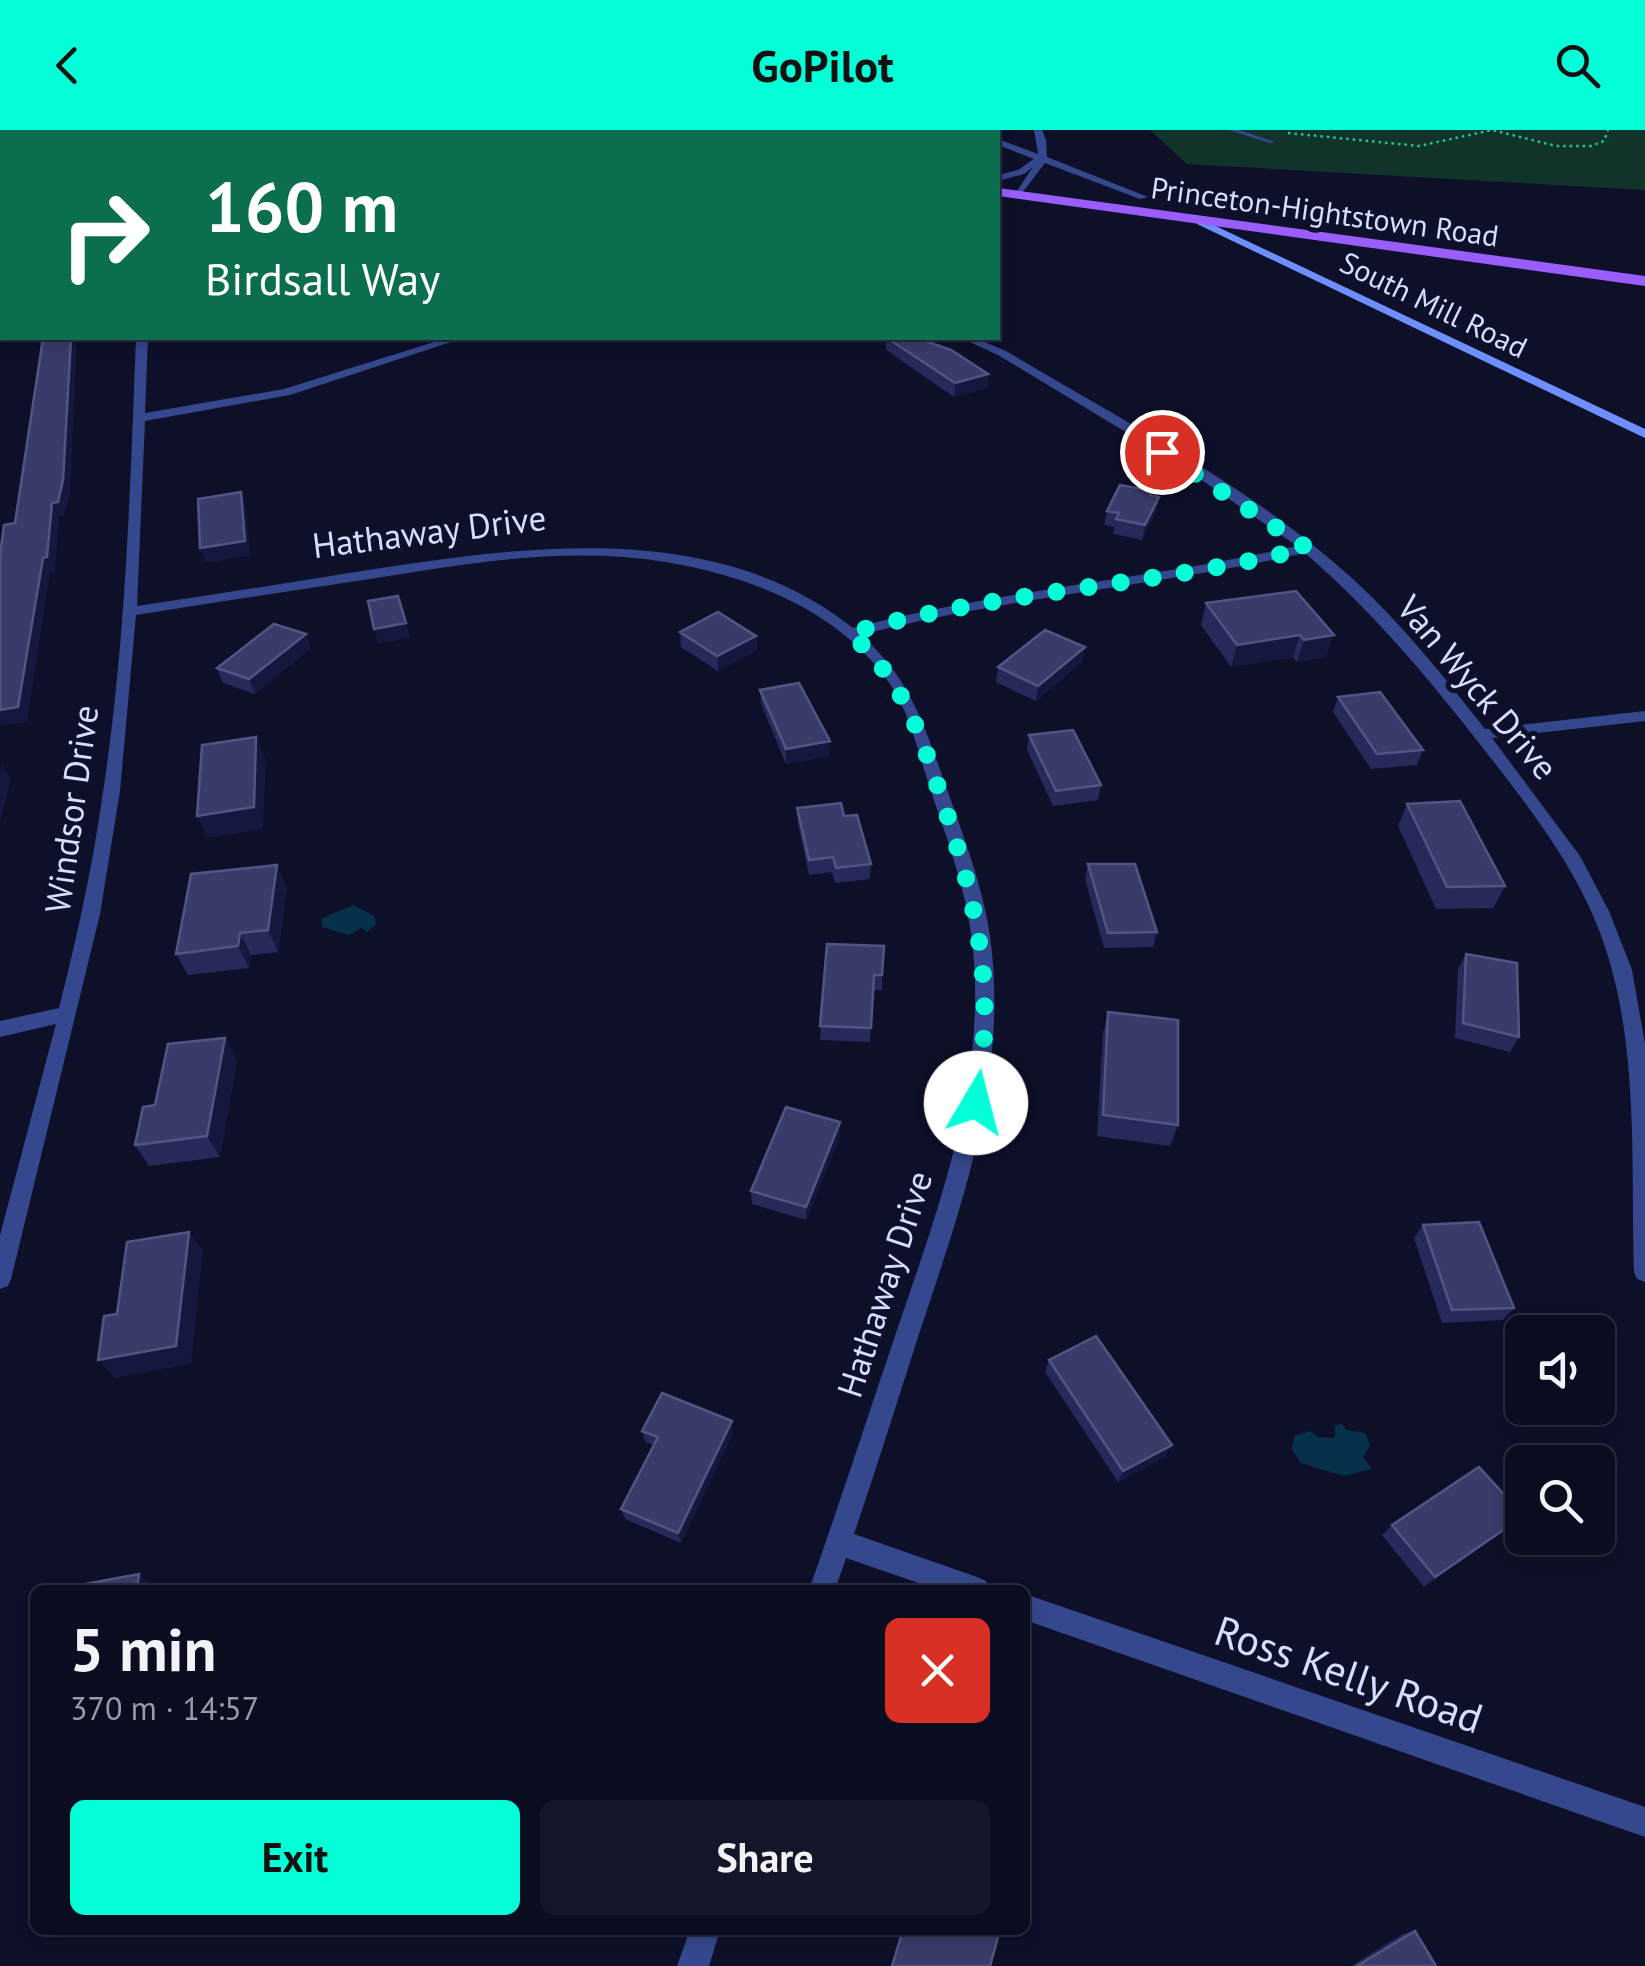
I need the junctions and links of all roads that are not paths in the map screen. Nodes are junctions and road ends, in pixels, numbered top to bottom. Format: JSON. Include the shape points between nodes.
{"nodes":[{"id":1,"x":1038,"y":130,"type":"edge"},
{"id":2,"x":1232,"y":130,"type":"edge"},
{"id":3,"x":1272,"y":142,"type":"dead end"},
{"id":4,"x":1000,"y":143,"type":"edge"},
{"id":5,"x":1042,"y":158,"type":"junction"},
{"id":6,"x":1000,"y":178,"type":"edge"},
{"id":7,"x":1000,"y":192,"type":"edge"},
{"id":8,"x":1016,"y":194,"type":"junction"},
{"id":9,"x":1143,"y":197,"type":"dead end"},
{"id":10,"x":1200,"y":222,"type":"junction"},
{"id":11,"x":1645,"y":281,"type":"edge"},
{"id":12,"x":142,"y":340,"type":"edge"},
{"id":13,"x":451,"y":340,"type":"edge"},
{"id":14,"x":970,"y":340,"type":"edge"},
{"id":15,"x":139,"y":418,"type":"junction"},
{"id":16,"x":1645,"y":434,"type":"edge"},
{"id":17,"x":1307,"y":548,"type":"junction"},
{"id":18,"x":127,"y":612,"type":"junction"},
{"id":19,"x":850,"y":633,"type":"junction"},
{"id":20,"x":1645,"y":716,"type":"edge"},
{"id":21,"x":1480,"y":734,"type":"junction"},
{"id":22,"x":66,"y":1014,"type":"junction"},
{"id":23,"x":0,"y":1029,"type":"edge"},
{"id":24,"x":1645,"y":1272,"type":"edge"},
{"id":25,"x":0,"y":1279,"type":"edge"},
{"id":26,"x":838,"y":1542,"type":"junction"},
{"id":27,"x":824,"y":1585,"type":"edge"},
{"id":28,"x":963,"y":1585,"type":"edge"},
{"id":29,"x":1030,"y":1609,"type":"edge"},
{"id":30,"x":1645,"y":1822,"type":"edge"},
{"id":31,"x":703,"y":1935,"type":"edge"},
{"id":32,"x":693,"y":1966,"type":"edge"}],
"edges":[{"from":1,"to":5,"type":"street","via":[[1046,148]]},
{"from":2,"to":3,"type":"lane"},
{"from":4,"to":5,"type":"street"},
{"from":5,"to":6,"type":"street"},
{"from":5,"to":8,"type":"street"},
{"from":5,"to":9,"type":"street"},
{"from":7,"to":8,"type":"main road","name":"Princeton-Hightstown Road"},
{"from":8,"to":10,"type":"main road","name":"Princeton-Hightstown Road"},
{"from":10,"to":11,"type":"main road","name":"Princeton-Hightstown Road"},
{"from":10,"to":16,"type":"main road","name":"South Mill Road"},
{"from":12,"to":15,"type":"street","name":"Windsor Drive"},
{"from":13,"to":15,"type":"street","via":[[286,392]]},
{"from":14,"to":17,"type":"street","name":"Van Wyck Drive","via":[[1050,383]]},
{"from":15,"to":18,"type":"street","name":"Windsor Drive"},
{"from":17,"to":19,"type":"street","via":[[1194,574],[968,604]]},
{"from":17,"to":21,"type":"street","name":"Van Wyck Drive","via":[[1384,616]]},
{"from":18,"to":19,"type":"street","name":"Hathaway Drive","via":[[493,554],[582,550],[669,558],[739,575]]},
{"from":18,"to":22,"type":"street","name":"Windsor Drive","via":[[112,791]]},
{"from":19,"to":26,"type":"street","name":"Hathaway Drive","via":[[911,708],[971,885],[986,1008],[971,1137]]},
{"from":20,"to":21,"type":"street"},
{"from":21,"to":24,"type":"street","name":"Van Wyck Drive","via":[[1556,829],[1585,877],[1623,972],[1634,1028]]},
{"from":22,"to":23,"type":"street"},
{"from":22,"to":25,"type":"street","name":"Windsor Drive"},
{"from":26,"to":27,"type":"street","name":"Hathaway Drive"},
{"from":26,"to":28,"type":"street"},
{"from":29,"to":30,"type":"street","name":"Ross Kelly Road"},
{"from":31,"to":32,"type":"street"}]}
